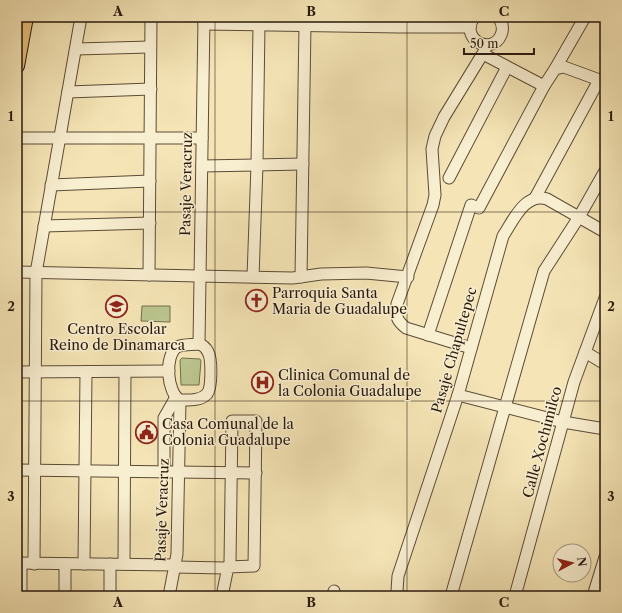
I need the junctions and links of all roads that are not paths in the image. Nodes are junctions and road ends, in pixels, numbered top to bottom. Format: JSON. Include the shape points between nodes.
{"nodes":[{"id":1,"x":26,"y":17,"type":"edge"},
{"id":2,"x":81,"y":17,"type":"edge"},
{"id":3,"x":151,"y":17,"type":"edge"},
{"id":4,"x":456,"y":17,"type":"edge"},
{"id":5,"x":585,"y":17,"type":"edge"},
{"id":6,"x":501,"y":18,"type":"edge"},
{"id":7,"x":204,"y":21,"type":"edge"},
{"id":8,"x":325,"y":21,"type":"edge"},
{"id":9,"x":472,"y":22,"type":"edge"},
{"id":10,"x":259,"y":24,"type":"junction"},
{"id":11,"x":305,"y":25,"type":"junction"},
{"id":12,"x":452,"y":28,"type":"junction"},
{"id":13,"x":150,"y":47,"type":"junction"},
{"id":14,"x":76,"y":49,"type":"junction"},
{"id":15,"x":485,"y":49,"type":"junction"},
{"id":16,"x":17,"y":66,"type":"edge"},
{"id":17,"x":507,"y":66,"type":"junction"},
{"id":18,"x":556,"y":69,"type":"junction"},
{"id":19,"x":602,"y":81,"type":"edge"},
{"id":20,"x":544,"y":86,"type":"junction"},
{"id":21,"x":150,"y":89,"type":"junction"},
{"id":22,"x":68,"y":92,"type":"junction"},
{"id":23,"x":17,"y":138,"type":"edge"},
{"id":24,"x":60,"y":138,"type":"junction"},
{"id":25,"x":151,"y":138,"type":"junction"},
{"id":26,"x":202,"y":138,"type":"junction"},
{"id":27,"x":303,"y":164,"type":"junction"},
{"id":28,"x":257,"y":165,"type":"junction"},
{"id":29,"x":202,"y":166,"type":"junction"},
{"id":30,"x":605,"y":171,"type":"edge"},
{"id":31,"x":449,"y":178,"type":"dead end"},
{"id":32,"x":150,"y":182,"type":"junction"},
{"id":33,"x":52,"y":185,"type":"junction"},
{"id":34,"x":535,"y":198,"type":"junction"},
{"id":35,"x":579,"y":217,"type":"junction"},
{"id":36,"x":150,"y":223,"type":"junction"},
{"id":37,"x":44,"y":226,"type":"junction"},
{"id":38,"x":605,"y":232,"type":"edge"},
{"id":39,"x":17,"y":272,"type":"edge"},
{"id":40,"x":36,"y":273,"type":"junction"},
{"id":41,"x":149,"y":275,"type":"junction"},
{"id":42,"x":200,"y":276,"type":"junction"},
{"id":43,"x":408,"y":276,"type":"junction"},
{"id":44,"x":253,"y":277,"type":"junction"},
{"id":45,"x":301,"y":277,"type":"junction"},
{"id":46,"x":605,"y":301,"type":"edge"},
{"id":47,"x":428,"y":335,"type":"junction"},
{"id":48,"x":199,"y":344,"type":"junction"},
{"id":49,"x":471,"y":348,"type":"junction"},
{"id":50,"x":585,"y":352,"type":"junction"},
{"id":51,"x":605,"y":364,"type":"edge"},
{"id":52,"x":169,"y":371,"type":"junction"},
{"id":53,"x":17,"y":372,"type":"edge"},
{"id":54,"x":35,"y":372,"type":"junction"},
{"id":55,"x":86,"y":372,"type":"junction"},
{"id":56,"x":125,"y":372,"type":"junction"},
{"id":57,"x":458,"y":395,"type":"junction"},
{"id":58,"x":178,"y":399,"type":"junction"},
{"id":59,"x":505,"y":407,"type":"junction"},
{"id":60,"x":563,"y":422,"type":"junction"},
{"id":61,"x":605,"y":429,"type":"edge"},
{"id":62,"x":164,"y":468,"type":"dead end"},
{"id":63,"x":17,"y":470,"type":"edge"},
{"id":64,"x":35,"y":470,"type":"junction"},
{"id":65,"x":85,"y":471,"type":"junction"},
{"id":66,"x":125,"y":471,"type":"junction"},
{"id":67,"x":179,"y":472,"type":"junction"},
{"id":68,"x":232,"y":473,"type":"junction"},
{"id":69,"x":256,"y":474,"type":"junction"},
{"id":70,"x":605,"y":557,"type":"edge"},
{"id":71,"x":19,"y":564,"type":"edge"},
{"id":72,"x":34,"y":564,"type":"junction"},
{"id":73,"x":65,"y":564,"type":"junction"},
{"id":74,"x":84,"y":564,"type":"junction"},
{"id":75,"x":110,"y":564,"type":"junction"},
{"id":76,"x":124,"y":564,"type":"junction"},
{"id":77,"x":176,"y":566,"type":"junction"},
{"id":78,"x":228,"y":567,"type":"junction"},
{"id":79,"x":21,"y":596,"type":"edge"},
{"id":80,"x":64,"y":596,"type":"edge"},
{"id":81,"x":110,"y":596,"type":"edge"},
{"id":82,"x":169,"y":596,"type":"edge"},
{"id":83,"x":222,"y":596,"type":"edge"},
{"id":84,"x":400,"y":596,"type":"edge"},
{"id":85,"x":451,"y":596,"type":"edge"},
{"id":86,"x":515,"y":596,"type":"edge"},
{"id":87,"x":593,"y":596,"type":"edge"}],
"edges":[{"from":1,"to":16,"type":"main road"},
{"from":2,"to":14,"type":"street"},
{"from":3,"to":13,"type":"street"},
{"from":4,"to":12,"type":"street"},
{"from":5,"to":18,"type":"street"},
{"from":6,"to":15,"type":"street","via":[[501,36]]},
{"from":7,"to":10,"type":"street"},
{"from":7,"to":26,"type":"street","name":"Pasaje Veracruz"},
{"from":8,"to":11,"type":"street"},
{"from":8,"to":12,"type":"street"},
{"from":9,"to":12,"type":"street"},
{"from":9,"to":15,"type":"street","via":[[471,34]]},
{"from":10,"to":11,"type":"street"},
{"from":10,"to":28,"type":"street"},
{"from":11,"to":27,"type":"street"},
{"from":13,"to":14,"type":"street"},
{"from":13,"to":21,"type":"street"},
{"from":14,"to":22,"type":"street"},
{"from":15,"to":17,"type":"street"},
{"from":15,"to":43,"type":"street","via":[[435,136],[432,150],[435,195]]},
{"from":17,"to":20,"type":"street"},
{"from":17,"to":31,"type":"street"},
{"from":18,"to":19,"type":"street","via":[[564,67]]},
{"from":18,"to":20,"type":"street"},
{"from":19,"to":34,"type":"street"},
{"from":20,"to":47,"type":"street","via":[[479,208],[471,205]]},
{"from":21,"to":22,"type":"street"},
{"from":21,"to":25,"type":"street"},
{"from":22,"to":24,"type":"street"},
{"from":23,"to":24,"type":"street"},
{"from":24,"to":25,"type":"street"},
{"from":24,"to":33,"type":"street"},
{"from":25,"to":26,"type":"street"},
{"from":25,"to":32,"type":"street"},
{"from":26,"to":29,"type":"street","name":"Pasaje Veracruz"},
{"from":27,"to":28,"type":"street"},
{"from":27,"to":45,"type":"street"},
{"from":28,"to":29,"type":"street"},
{"from":28,"to":44,"type":"street"},
{"from":29,"to":42,"type":"street","name":"Pasaje Veracruz"},
{"from":30,"to":35,"type":"street"},
{"from":32,"to":33,"type":"street"},
{"from":32,"to":36,"type":"street"},
{"from":33,"to":37,"type":"street"},
{"from":34,"to":35,"type":"street","via":[[541,197]]},
{"from":34,"to":49,"type":"street","name":"Pasaje Chapultepec","via":[[527,202],[516,215],[503,236]]},
{"from":35,"to":38,"type":"street"},
{"from":35,"to":59,"type":"street","via":[[544,271]]},
{"from":36,"to":37,"type":"street"},
{"from":36,"to":41,"type":"street"},
{"from":37,"to":40,"type":"street"},
{"from":39,"to":40,"type":"street"},
{"from":40,"to":41,"type":"street"},
{"from":40,"to":54,"type":"street"},
{"from":41,"to":42,"type":"street"},
{"from":42,"to":44,"type":"street"},
{"from":42,"to":48,"type":"street","name":"Pasaje Veracruz"},
{"from":43,"to":45,"type":"street","via":[[366,273]]},
{"from":43,"to":47,"type":"street","via":[[397,304],[398,321],[406,328]]},
{"from":44,"to":45,"type":"street"},
{"from":46,"to":50,"type":"street","name":"Calle Xochimilco"},
{"from":47,"to":49,"type":"street"},
{"from":48,"to":52,"type":"street","via":[[177,347],[170,357]]},
{"from":48,"to":58,"type":"street","via":[[209,353],[211,386],[207,394],[199,399]]},
{"from":49,"to":57,"type":"street","name":"Pasaje Chapultepec"},
{"from":50,"to":51,"type":"street"},
{"from":50,"to":60,"type":"street","name":"Calle Xochimilco"},
{"from":52,"to":56,"type":"street"},
{"from":52,"to":58,"type":"street","via":[[170,384]]},
{"from":53,"to":54,"type":"street"},
{"from":54,"to":55,"type":"street"},
{"from":54,"to":64,"type":"street"},
{"from":55,"to":56,"type":"street"},
{"from":55,"to":65,"type":"street"},
{"from":56,"to":66,"type":"street"},
{"from":57,"to":59,"type":"street"},
{"from":57,"to":84,"type":"street","name":"Pasaje Chapultepec","via":[[398,576],[397,591]]},
{"from":58,"to":62,"type":"street","via":[[164,418]]},
{"from":58,"to":67,"type":"street","name":"Pasaje Veracruz"},
{"from":59,"to":60,"type":"street"},
{"from":59,"to":85,"type":"street"},
{"from":60,"to":61,"type":"street"},
{"from":60,"to":86,"type":"street","name":"Calle Xochimilco"},
{"from":63,"to":64,"type":"street"},
{"from":64,"to":65,"type":"street"},
{"from":64,"to":72,"type":"street"},
{"from":65,"to":66,"type":"street"},
{"from":65,"to":74,"type":"street"},
{"from":66,"to":67,"type":"street"},
{"from":66,"to":76,"type":"street"},
{"from":67,"to":68,"type":"street"},
{"from":67,"to":77,"type":"street","name":"Pasaje Veracruz"},
{"from":68,"to":69,"type":"street"},
{"from":68,"to":69,"type":"street","via":[[232,421],[256,421]]},
{"from":68,"to":78,"type":"street","via":[[231,558]]},
{"from":69,"to":78,"type":"street","via":[[254,566]]},
{"from":70,"to":87,"type":"street"},
{"from":71,"to":72,"type":"street"},
{"from":71,"to":79,"type":"street"},
{"from":72,"to":73,"type":"street"},
{"from":73,"to":74,"type":"street"},
{"from":73,"to":80,"type":"street"},
{"from":74,"to":75,"type":"street"},
{"from":75,"to":76,"type":"street"},
{"from":75,"to":81,"type":"street"},
{"from":76,"to":77,"type":"street"},
{"from":77,"to":78,"type":"street"},
{"from":77,"to":82,"type":"street","name":"Pasaje Veracruz"},
{"from":78,"to":83,"type":"street"}]}
